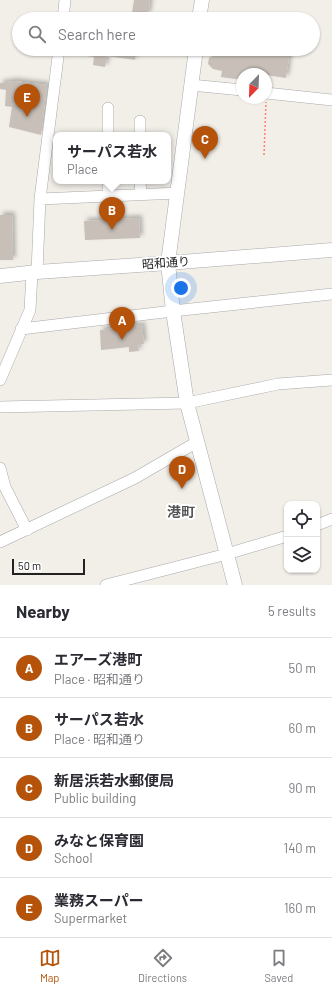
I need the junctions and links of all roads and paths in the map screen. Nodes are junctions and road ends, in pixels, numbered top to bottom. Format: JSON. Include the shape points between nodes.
{"nodes":[{"id":1,"x":65,"y":0,"type":"edge"},
{"id":2,"x":202,"y":0,"type":"edge"},
{"id":3,"x":64,"y":12,"type":"edge"},
{"id":4,"x":200,"y":12,"type":"edge"},
{"id":5,"x":58,"y":56,"type":"edge"},
{"id":6,"x":195,"y":56,"type":"edge"},
{"id":7,"x":191,"y":85,"type":"junction"},
{"id":8,"x":236,"y":89,"type":"edge"},
{"id":9,"x":272,"y":94,"type":"edge"},
{"id":10,"x":332,"y":100,"type":"edge"},
{"id":11,"x":266,"y":104,"type":"edge"},
{"id":12,"x":108,"y":108,"type":"dead end"},
{"id":13,"x":140,"y":121,"type":"dead end"},
{"id":14,"x":108,"y":132,"type":"edge"},
{"id":15,"x":140,"y":132,"type":"edge"},
{"id":16,"x":264,"y":155,"type":"dead end"},
{"id":17,"x":108,"y":184,"type":"edge"},
{"id":18,"x":140,"y":184,"type":"edge"},
{"id":19,"x":178,"y":193,"type":"junction"},
{"id":20,"x":141,"y":195,"type":"junction"},
{"id":21,"x":108,"y":197,"type":"junction"},
{"id":22,"x":40,"y":199,"type":"junction"},
{"id":23,"x":332,"y":250,"type":"edge"},
{"id":24,"x":168,"y":264,"type":"junction"},
{"id":25,"x":34,"y":272,"type":"junction"},
{"id":26,"x":0,"y":276,"type":"edge"},
{"id":27,"x":332,"y":294,"type":"edge"},
{"id":28,"x":173,"y":310,"type":"junction"},
{"id":29,"x":21,"y":329,"type":"junction"},
{"id":30,"x":0,"y":380,"type":"edge"},
{"id":31,"x":332,"y":380,"type":"edge"},
{"id":32,"x":187,"y":403,"type":"junction"},
{"id":33,"x":0,"y":407,"type":"edge"},
{"id":34,"x":197,"y":442,"type":"junction"},
{"id":35,"x":0,"y":468,"type":"edge"},
{"id":36,"x":332,"y":519,"type":"edge"},
{"id":37,"x":320,"y":524,"type":"edge"},
{"id":38,"x":26,"y":530,"type":"junction"},
{"id":39,"x":284,"y":537,"type":"edge"},
{"id":40,"x":0,"y":542,"type":"edge"},
{"id":41,"x":227,"y":554,"type":"junction"},
{"id":42,"x":106,"y":585,"type":"edge"},
{"id":43,"x":235,"y":585,"type":"edge"}],
"edges":[{"from":1,"to":3,"type":"street"},
{"from":2,"to":4,"type":"street"},
{"from":5,"to":22,"type":"street"},
{"from":6,"to":7,"type":"street"},
{"from":7,"to":8,"type":"street"},
{"from":7,"to":19,"type":"street"},
{"from":9,"to":10,"type":"street"},
{"from":11,"to":16,"type":"path"},
{"from":12,"to":14,"type":"street"},
{"from":13,"to":15,"type":"street"},
{"from":17,"to":21,"type":"street"},
{"from":18,"to":20,"type":"street"},
{"from":19,"to":20,"type":"street"},
{"from":19,"to":24,"type":"street"},
{"from":20,"to":21,"type":"street"},
{"from":21,"to":22,"type":"street"},
{"from":22,"to":25,"type":"street"},
{"from":23,"to":24,"type":"street","name":"昭和通り"},
{"from":24,"to":25,"type":"street","name":"昭和通り"},
{"from":24,"to":28,"type":"street"},
{"from":25,"to":26,"type":"street","name":"昭和通り"},
{"from":25,"to":29,"type":"street","via":[[30,310]]},
{"from":27,"to":28,"type":"street"},
{"from":28,"to":29,"type":"street"},
{"from":28,"to":32,"type":"street"},
{"from":29,"to":30,"type":"street"},
{"from":31,"to":32,"type":"street","via":[[278,384]]},
{"from":32,"to":33,"type":"street"},
{"from":32,"to":34,"type":"street"},
{"from":34,"to":38,"type":"street","via":[[135,478]]},
{"from":34,"to":41,"type":"street"},
{"from":35,"to":38,"type":"street","via":[[5,487]]},
{"from":36,"to":37,"type":"street"},
{"from":38,"to":40,"type":"street"},
{"from":39,"to":41,"type":"street"},
{"from":41,"to":42,"type":"street"},
{"from":41,"to":43,"type":"street"}]}
